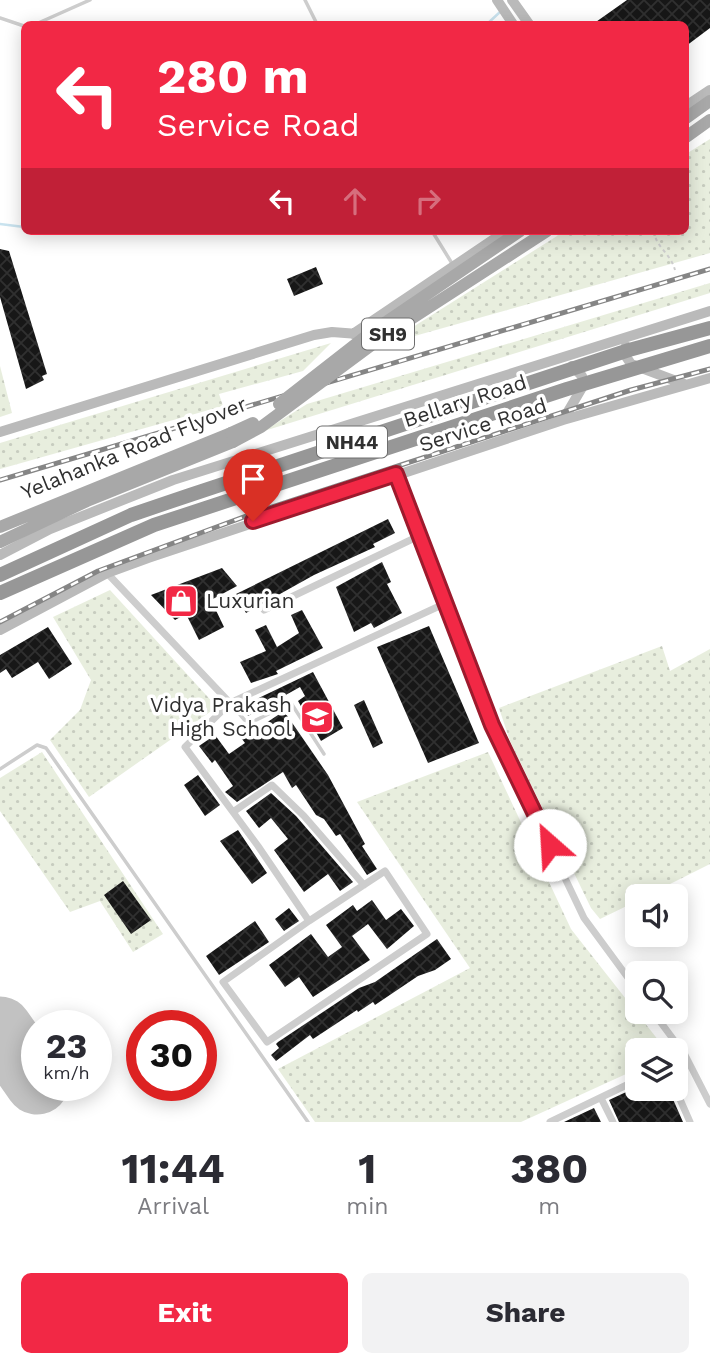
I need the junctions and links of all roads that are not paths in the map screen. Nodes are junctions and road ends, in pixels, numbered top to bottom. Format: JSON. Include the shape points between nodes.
{"nodes":[{"id":1,"x":90,"y":0,"type":"edge"},
{"id":2,"x":305,"y":0,"type":"edge"},
{"id":3,"x":497,"y":0,"type":"edge"},
{"id":4,"x":512,"y":0,"type":"edge"},
{"id":5,"x":0,"y":18,"type":"edge"},
{"id":6,"x":43,"y":21,"type":"edge"},
{"id":7,"x":316,"y":21,"type":"edge"},
{"id":8,"x":511,"y":21,"type":"edge"},
{"id":9,"x":527,"y":21,"type":"edge"},
{"id":10,"x":21,"y":25,"type":"edge"},
{"id":11,"x":710,"y":90,"type":"edge"},
{"id":12,"x":710,"y":101,"type":"edge"},
{"id":13,"x":689,"y":104,"type":"edge"},
{"id":14,"x":689,"y":116,"type":"edge"},
{"id":15,"x":710,"y":121,"type":"edge"},
{"id":16,"x":710,"y":127,"type":"edge"},
{"id":17,"x":689,"y":135,"type":"edge"},
{"id":18,"x":689,"y":142,"type":"edge"},
{"id":19,"x":434,"y":235,"type":"edge"},
{"id":20,"x":500,"y":235,"type":"edge"},
{"id":21,"x":514,"y":235,"type":"edge"},
{"id":22,"x":541,"y":235,"type":"edge"},
{"id":23,"x":548,"y":235,"type":"edge"},
{"id":24,"x":454,"y":267,"type":"junction"},
{"id":25,"x":466,"y":288,"type":"junction"},
{"id":26,"x":710,"y":311,"type":"edge"},
{"id":27,"x":652,"y":327,"type":"junction"},
{"id":28,"x":710,"y":328,"type":"edge"},
{"id":29,"x":353,"y":334,"type":"junction"},
{"id":30,"x":710,"y":346,"type":"edge"},
{"id":31,"x":545,"y":363,"type":"junction"},
{"id":32,"x":710,"y":377,"type":"edge"},
{"id":33,"x":684,"y":384,"type":"junction"},
{"id":34,"x":563,"y":419,"type":"junction"},
{"id":35,"x":0,"y":432,"type":"edge"},
{"id":36,"x":232,"y":438,"type":"junction"},
{"id":37,"x":396,"y":474,"type":"junction"},
{"id":38,"x":0,"y":527,"type":"edge"},
{"id":39,"x":421,"y":535,"type":"junction"},
{"id":40,"x":0,"y":542,"type":"edge"},
{"id":41,"x":0,"y":555,"type":"edge"},
{"id":42,"x":107,"y":573,"type":"junction"},
{"id":43,"x":0,"y":575,"type":"edge"},
{"id":44,"x":0,"y":593,"type":"edge"},
{"id":45,"x":446,"y":603,"type":"junction"},
{"id":46,"x":264,"y":610,"type":"dead end"},
{"id":47,"x":0,"y":630,"type":"edge"},
{"id":48,"x":230,"y":704,"type":"junction"},
{"id":49,"x":324,"y":754,"type":"dead end"},
{"id":50,"x":0,"y":769,"type":"edge"},
{"id":51,"x":233,"y":812,"type":"junction"},
{"id":52,"x":364,"y":885,"type":"junction"},
{"id":53,"x":309,"y":921,"type":"junction"},
{"id":54,"x":625,"y":974,"type":"edge"},
{"id":55,"x":688,"y":1061,"type":"edge"},
{"id":56,"x":625,"y":1086,"type":"edge"},
{"id":57,"x":601,"y":1098,"type":"junction"},
{"id":58,"x":681,"y":1101,"type":"edge"},
{"id":59,"x":710,"y":1104,"type":"edge"},
{"id":60,"x":308,"y":1122,"type":"edge"},
{"id":61,"x":550,"y":1122,"type":"edge"},
{"id":62,"x":613,"y":1122,"type":"edge"},
{"id":63,"x":690,"y":1122,"type":"edge"}],
"edges":[{"from":1,"to":6,"type":"lane"},
{"from":2,"to":7,"type":"lane"},
{"from":3,"to":8,"type":"main road"},
{"from":4,"to":9,"type":"main road"},
{"from":5,"to":10,"type":"lane"},
{"from":11,"to":13,"type":"main road"},
{"from":12,"to":14,"type":"main road"},
{"from":15,"to":17,"type":"main road"},
{"from":16,"to":18,"type":"main road"},
{"from":19,"to":24,"type":"lane"},
{"from":20,"to":24,"type":"main road"},
{"from":21,"to":36,"type":"main road","name":"Yelahanka Road Flyover","number":"SH9","bridge":true,"via":[[370,333]]},
{"from":22,"to":36,"type":"main road","name":"Yelahanka Road Flyover","number":"SH9","bridge":true,"via":[[377,341],[261,428]]},
{"from":23,"to":25,"type":"main road"},
{"from":24,"to":25,"type":"lane"},
{"from":24,"to":29,"type":"main road"},
{"from":25,"to":29,"type":"main road","via":[[412,325],[377,335]]},
{"from":26,"to":27,"type":"main road"},
{"from":27,"to":31,"type":"main road"},
{"from":27,"to":33,"type":"main road","via":[[626,345],[628,362]]},
{"from":28,"to":43,"type":"highway","name":"Bellary Road","number":"NH44","bridge":true,"via":[[629,350],[190,495],[131,516]]},
{"from":29,"to":35,"type":"main road","via":[[314,335]]},
{"from":30,"to":44,"type":"highway","name":"Bellary Road","number":"NH44","bridge":true,"via":[[154,525]]},
{"from":31,"to":34,"type":"main road","via":[[576,367],[582,376],[583,386]]},
{"from":31,"to":41,"type":"main road","via":[[162,484],[50,529]]},
{"from":32,"to":33,"type":"main road","name":"Service Road"},
{"from":33,"to":34,"type":"main road","name":"Service Road"},
{"from":34,"to":37,"type":"main road","name":"Service Road"},
{"from":36,"to":38,"type":"main road","name":"Yelahanka Road Flyover","number":"SH9"},
{"from":36,"to":40,"type":"main road","name":"Yelahanka Road Flyover","number":"SH9"},
{"from":37,"to":39,"type":"street"},
{"from":37,"to":42,"type":"main road","name":"Service Road"},
{"from":39,"to":45,"type":"street"},
{"from":39,"to":46,"type":"street"},
{"from":42,"to":47,"type":"main road","name":"Service Road"},
{"from":42,"to":48,"type":"street"},
{"from":45,"to":48,"type":"street"},
{"from":45,"to":54,"type":"street","via":[[492,725],[584,918]]},
{"from":48,"to":49,"type":"lane","via":[[248,724],[290,703]]},
{"from":48,"to":51,"type":"street","via":[[184,747]]},
{"from":50,"to":60,"type":"lane","via":[[37,745],[46,748]]},
{"from":51,"to":52,"type":"street","via":[[272,785]]},
{"from":51,"to":53,"type":"street"},
{"from":52,"to":53,"type":"street"},
{"from":52,"to":53,"type":"street","via":[[385,871],[427,934],[267,1042],[223,982]]},
{"from":55,"to":59,"type":"street"},
{"from":56,"to":57,"type":"street"},
{"from":57,"to":61,"type":"street"},
{"from":57,"to":62,"type":"street"},
{"from":58,"to":63,"type":"street"}]}
